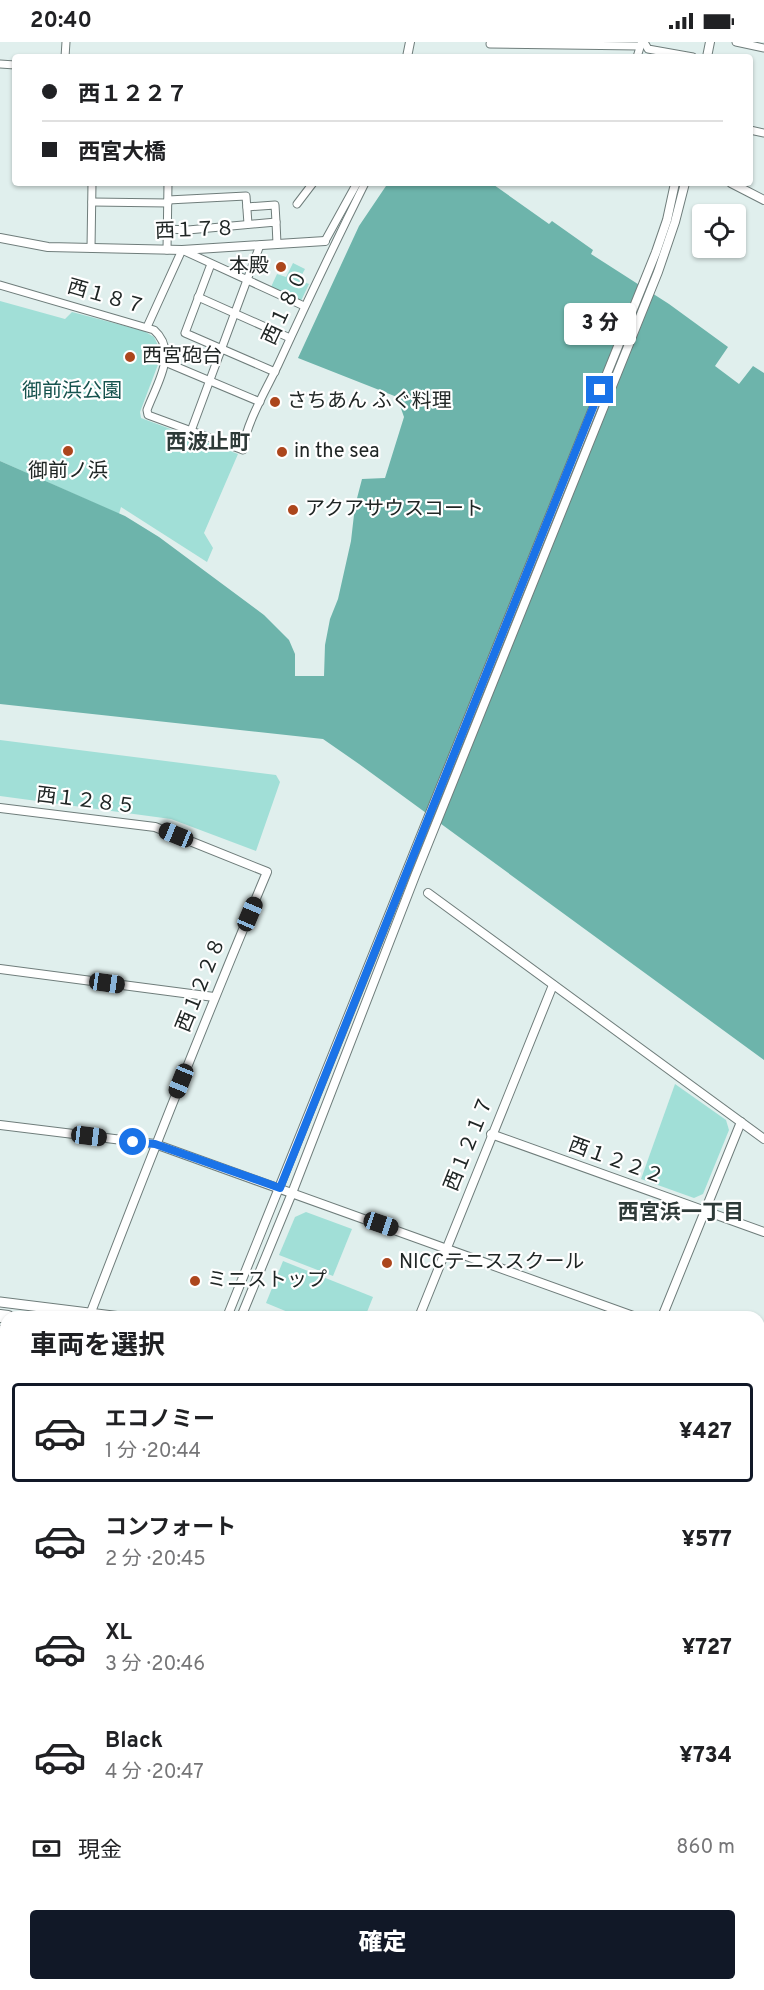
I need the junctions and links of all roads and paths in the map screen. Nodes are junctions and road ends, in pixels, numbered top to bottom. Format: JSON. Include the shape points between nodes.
{"nodes":[{"id":1,"x":736,"y":42,"type":"edge"},
{"id":2,"x":490,"y":44,"type":"dead end"},
{"id":3,"x":642,"y":44,"type":"edge"},
{"id":4,"x":764,"y":48,"type":"edge"},
{"id":5,"x":676,"y":54,"type":"edge"},
{"id":6,"x":92,"y":186,"type":"edge"},
{"id":7,"x":168,"y":186,"type":"edge"},
{"id":8,"x":311,"y":186,"type":"edge"},
{"id":9,"x":355,"y":186,"type":"edge"},
{"id":10,"x":364,"y":186,"type":"edge"},
{"id":11,"x":675,"y":186,"type":"edge"},
{"id":12,"x":684,"y":186,"type":"edge"},
{"id":13,"x":737,"y":186,"type":"edge"},
{"id":14,"x":764,"y":200,"type":"edge"},
{"id":15,"x":92,"y":202,"type":"junction"},
{"id":16,"x":168,"y":202,"type":"junction"},
{"id":17,"x":297,"y":204,"type":"dead end"},
{"id":18,"x":247,"y":207,"type":"junction"},
{"id":19,"x":671,"y":221,"type":"junction"},
{"id":20,"x":276,"y":222,"type":"junction"},
{"id":21,"x":248,"y":224,"type":"junction"},
{"id":22,"x":167,"y":229,"type":"junction"},
{"id":23,"x":0,"y":238,"type":"edge"},
{"id":24,"x":325,"y":241,"type":"joint"},
{"id":25,"x":277,"y":244,"type":"junction"},
{"id":26,"x":260,"y":245,"type":"junction"},
{"id":27,"x":91,"y":248,"type":"junction"},
{"id":28,"x":167,"y":250,"type":"junction"},
{"id":29,"x":182,"y":250,"type":"junction"},
{"id":30,"x":211,"y":264,"type":"junction"},
{"id":31,"x":247,"y":279,"type":"junction"},
{"id":32,"x":0,"y":285,"type":"edge"},
{"id":33,"x":198,"y":297,"type":"junction"},
{"id":34,"x":304,"y":306,"type":"junction"},
{"id":35,"x":233,"y":314,"type":"junction"},
{"id":36,"x":147,"y":327,"type":"junction"},
{"id":37,"x":290,"y":338,"type":"junction"},
{"id":38,"x":221,"y":348,"type":"junction"},
{"id":39,"x":165,"y":362,"type":"junction"},
{"id":40,"x":274,"y":372,"type":"junction"},
{"id":41,"x":210,"y":380,"type":"junction"},
{"id":42,"x":260,"y":402,"type":"junction"},
{"id":43,"x":191,"y":432,"type":"junction"},
{"id":44,"x":0,"y":808,"type":"edge"},
{"id":45,"x":267,"y":872,"type":"joint"},
{"id":46,"x":411,"y":874,"type":"junction"},
{"id":47,"x":428,"y":893,"type":"dead end"},
{"id":48,"x":0,"y":969,"type":"edge"},
{"id":49,"x":553,"y":985,"type":"junction"},
{"id":50,"x":214,"y":997,"type":"junction"},
{"id":51,"x":741,"y":1122,"type":"junction"},
{"id":52,"x":0,"y":1125,"type":"edge"},
{"id":53,"x":491,"y":1134,"type":"junction"},
{"id":54,"x":764,"y":1139,"type":"edge"},
{"id":55,"x":155,"y":1144,"type":"junction"},
{"id":56,"x":280,"y":1188,"type":"junction"},
{"id":57,"x":292,"y":1193,"type":"junction"},
{"id":58,"x":704,"y":1211,"type":"junction"},
{"id":59,"x":764,"y":1232,"type":"edge"},
{"id":60,"x":447,"y":1248,"type":"junction"},
{"id":61,"x":0,"y":1302,"type":"edge"},
{"id":62,"x":82,"y":1311,"type":"edge"},
{"id":63,"x":91,"y":1311,"type":"edge"},
{"id":64,"x":229,"y":1311,"type":"edge"},
{"id":65,"x":243,"y":1311,"type":"edge"},
{"id":66,"x":421,"y":1311,"type":"edge"},
{"id":67,"x":620,"y":1311,"type":"edge"},
{"id":68,"x":664,"y":1311,"type":"edge"}],
"edges":[{"from":1,"to":4,"type":"street"},
{"from":2,"to":3,"type":"street"},
{"from":3,"to":5,"type":"street","via":[[648,49]]},
{"from":6,"to":15,"type":"street"},
{"from":7,"to":16,"type":"street"},
{"from":8,"to":17,"type":"street"},
{"from":9,"to":24,"type":"street","name":"西１７８"},
{"from":10,"to":34,"type":"street","name":"西１８０"},
{"from":11,"to":19,"type":"street"},
{"from":12,"to":19,"type":"street"},
{"from":13,"to":14,"type":"street"},
{"from":15,"to":16,"type":"street"},
{"from":15,"to":27,"type":"street"},
{"from":16,"to":18,"type":"street","via":[[246,196]]},
{"from":16,"to":22,"type":"street"},
{"from":18,"to":20,"type":"street","via":[[275,205]]},
{"from":18,"to":21,"type":"street"},
{"from":19,"to":46,"type":"street"},
{"from":20,"to":21,"type":"street"},
{"from":20,"to":25,"type":"street"},
{"from":21,"to":22,"type":"street"},
{"from":22,"to":28,"type":"street"},
{"from":23,"to":27,"type":"street","name":"西１７８","via":[[48,247]]},
{"from":24,"to":25,"type":"street","name":"西１７８"},
{"from":25,"to":26,"type":"street","name":"西１７８"},
{"from":26,"to":29,"type":"street","name":"西１７８"},
{"from":26,"to":31,"type":"street"},
{"from":27,"to":28,"type":"street","name":"西１７８"},
{"from":28,"to":29,"type":"street","name":"西１７８"},
{"from":29,"to":30,"type":"street"},
{"from":29,"to":36,"type":"street"},
{"from":30,"to":31,"type":"street"},
{"from":30,"to":33,"type":"street"},
{"from":31,"to":34,"type":"street"},
{"from":31,"to":35,"type":"street"},
{"from":32,"to":36,"type":"street","name":"西１８７"},
{"from":33,"to":35,"type":"street"},
{"from":33,"to":38,"type":"street","via":[[185,333]]},
{"from":34,"to":37,"type":"street","name":"西１８０"},
{"from":35,"to":37,"type":"street"},
{"from":35,"to":38,"type":"street"},
{"from":36,"to":39,"type":"street","name":"西１８７","via":[[164,341]]},
{"from":37,"to":40,"type":"street","name":"西１８０"},
{"from":38,"to":40,"type":"street"},
{"from":38,"to":41,"type":"street"},
{"from":39,"to":41,"type":"street"},
{"from":39,"to":43,"type":"street","via":[[146,413]]},
{"from":40,"to":42,"type":"street","name":"西１８０"},
{"from":41,"to":42,"type":"street"},
{"from":41,"to":43,"type":"street"},
{"from":42,"to":43,"type":"street","name":"西１８０","via":[[243,450]]},
{"from":44,"to":45,"type":"street","name":"西１２８５","via":[[155,827]]},
{"from":45,"to":50,"type":"street","name":"西１２２８"},
{"from":46,"to":56,"type":"street"},
{"from":46,"to":57,"type":"street"},
{"from":47,"to":49,"type":"street"},
{"from":48,"to":50,"type":"street"},
{"from":49,"to":51,"type":"street"},
{"from":49,"to":53,"type":"street","name":"西１２１７"},
{"from":50,"to":55,"type":"street","name":"西１２２８"},
{"from":51,"to":54,"type":"street"},
{"from":51,"to":58,"type":"street"},
{"from":52,"to":55,"type":"street"},
{"from":53,"to":58,"type":"street","name":"西１２２２"},
{"from":53,"to":60,"type":"street","name":"西１２１７"},
{"from":55,"to":56,"type":"street"},
{"from":55,"to":63,"type":"street","name":"西１２２８"},
{"from":56,"to":57,"type":"street"},
{"from":56,"to":64,"type":"street"},
{"from":57,"to":60,"type":"street"},
{"from":57,"to":65,"type":"street"},
{"from":58,"to":59,"type":"street","name":"西１２２２"},
{"from":58,"to":68,"type":"street"},
{"from":60,"to":66,"type":"street","name":"西１２１７"},
{"from":60,"to":67,"type":"street"},
{"from":61,"to":62,"type":"main road"}]}
